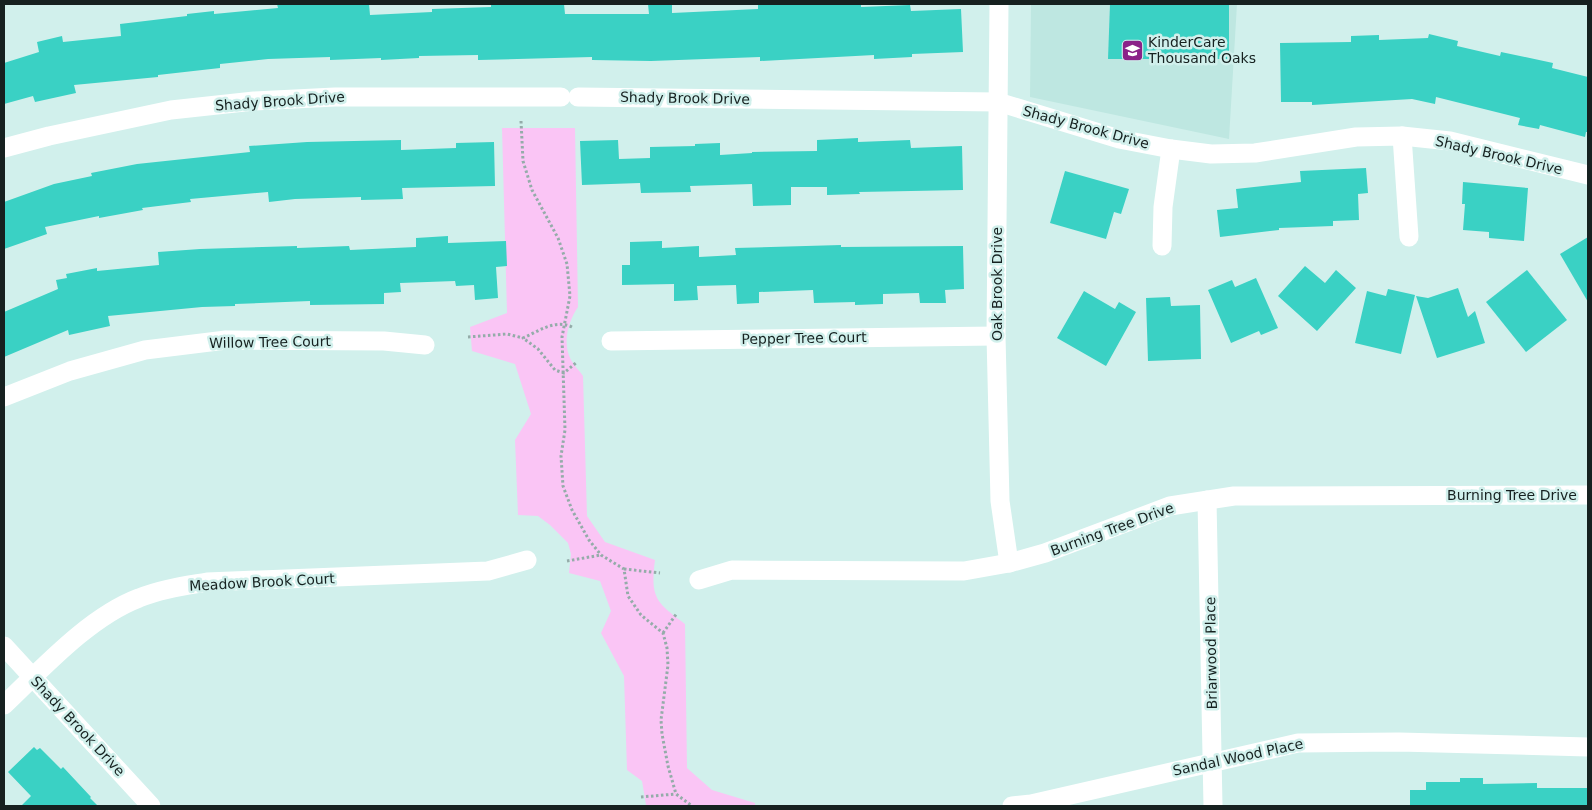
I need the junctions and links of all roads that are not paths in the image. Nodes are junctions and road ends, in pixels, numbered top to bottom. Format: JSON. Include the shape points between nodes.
{"nodes":[{"id":1,"x":1000,"y":4,"type":"edge"},
{"id":2,"x":998,"y":102,"type":"junction"},
{"id":3,"x":1402,"y":136,"type":"junction"},
{"id":4,"x":4,"y":148,"type":"edge"},
{"id":5,"x":1171,"y":149,"type":"junction"},
{"id":6,"x":1588,"y":175,"type":"edge"},
{"id":7,"x":1409,"y":237,"type":"dead end"},
{"id":8,"x":1162,"y":246,"type":"dead end"},
{"id":9,"x":996,"y":336,"type":"junction"},
{"id":10,"x":611,"y":341,"type":"dead end"},
{"id":11,"x":425,"y":345,"type":"dead end"},
{"id":12,"x":4,"y":397,"type":"edge"},
{"id":13,"x":1588,"y":495,"type":"edge"},
{"id":14,"x":1207,"y":500,"type":"junction"},
{"id":15,"x":528,"y":560,"type":"dead end"},
{"id":16,"x":1009,"y":563,"type":"junction"},
{"id":17,"x":699,"y":580,"type":"dead end"},
{"id":18,"x":4,"y":646,"type":"edge"},
{"id":19,"x":33,"y":677,"type":"junction"},
{"id":20,"x":4,"y":705,"type":"edge"},
{"id":21,"x":1588,"y":747,"type":"edge"},
{"id":22,"x":1213,"y":761,"type":"junction"},
{"id":23,"x":151,"y":806,"type":"edge"},
{"id":24,"x":1012,"y":806,"type":"edge"},
{"id":25,"x":1214,"y":806,"type":"edge"}],
"edges":[{"from":1,"to":2,"type":"street","name":"Oak Brook Drive"},
{"from":2,"to":4,"type":"street","name":"Shady Brook Drive","via":[[335,97],[171,110]]},
{"from":2,"to":5,"type":"street","name":"Shady Brook Drive","via":[[1118,139]]},
{"from":2,"to":9,"type":"street","name":"Oak Brook Drive"},
{"from":3,"to":5,"type":"street","name":"Shady Brook Drive","via":[[1356,137],[1255,153],[1211,154]]},
{"from":3,"to":6,"type":"street","name":"Shady Brook Drive","via":[[1450,141]]},
{"from":3,"to":7,"type":"street"},
{"from":5,"to":8,"type":"street","via":[[1163,206]]},
{"from":9,"to":10,"type":"street","name":"Pepper Tree Court"},
{"from":9,"to":16,"type":"street","name":"Oak Brook Drive","via":[[1000,501]]},
{"from":11,"to":12,"type":"street","name":"Willow Tree Court","via":[[384,341],[226,340],[145,350],[70,371]]},
{"from":13,"to":14,"type":"street","name":"Burning Tree Drive","via":[[1234,496]]},
{"from":14,"to":16,"type":"street","name":"Burning Tree Drive","via":[[1170,506],[1045,553]]},
{"from":14,"to":22,"type":"street","name":"Briarwood Place"},
{"from":15,"to":19,"type":"street","name":"Meadow Brook Court","via":[[488,572],[207,582],[168,588],[138,598],[104,616]]},
{"from":16,"to":17,"type":"street","name":"Burning Tree Drive","via":[[964,571],[732,570]]},
{"from":18,"to":19,"type":"street","name":"Shady Brook Drive"},
{"from":19,"to":20,"type":"street","name":"Meadow Brook Court"},
{"from":19,"to":23,"type":"street","name":"Shady Brook Drive"},
{"from":21,"to":22,"type":"street","name":"Sandal Wood Place","via":[[1298,743]]},
{"from":22,"to":24,"type":"street","name":"Sandal Wood Place"},
{"from":22,"to":25,"type":"street","name":"Briarwood Place"}]}
